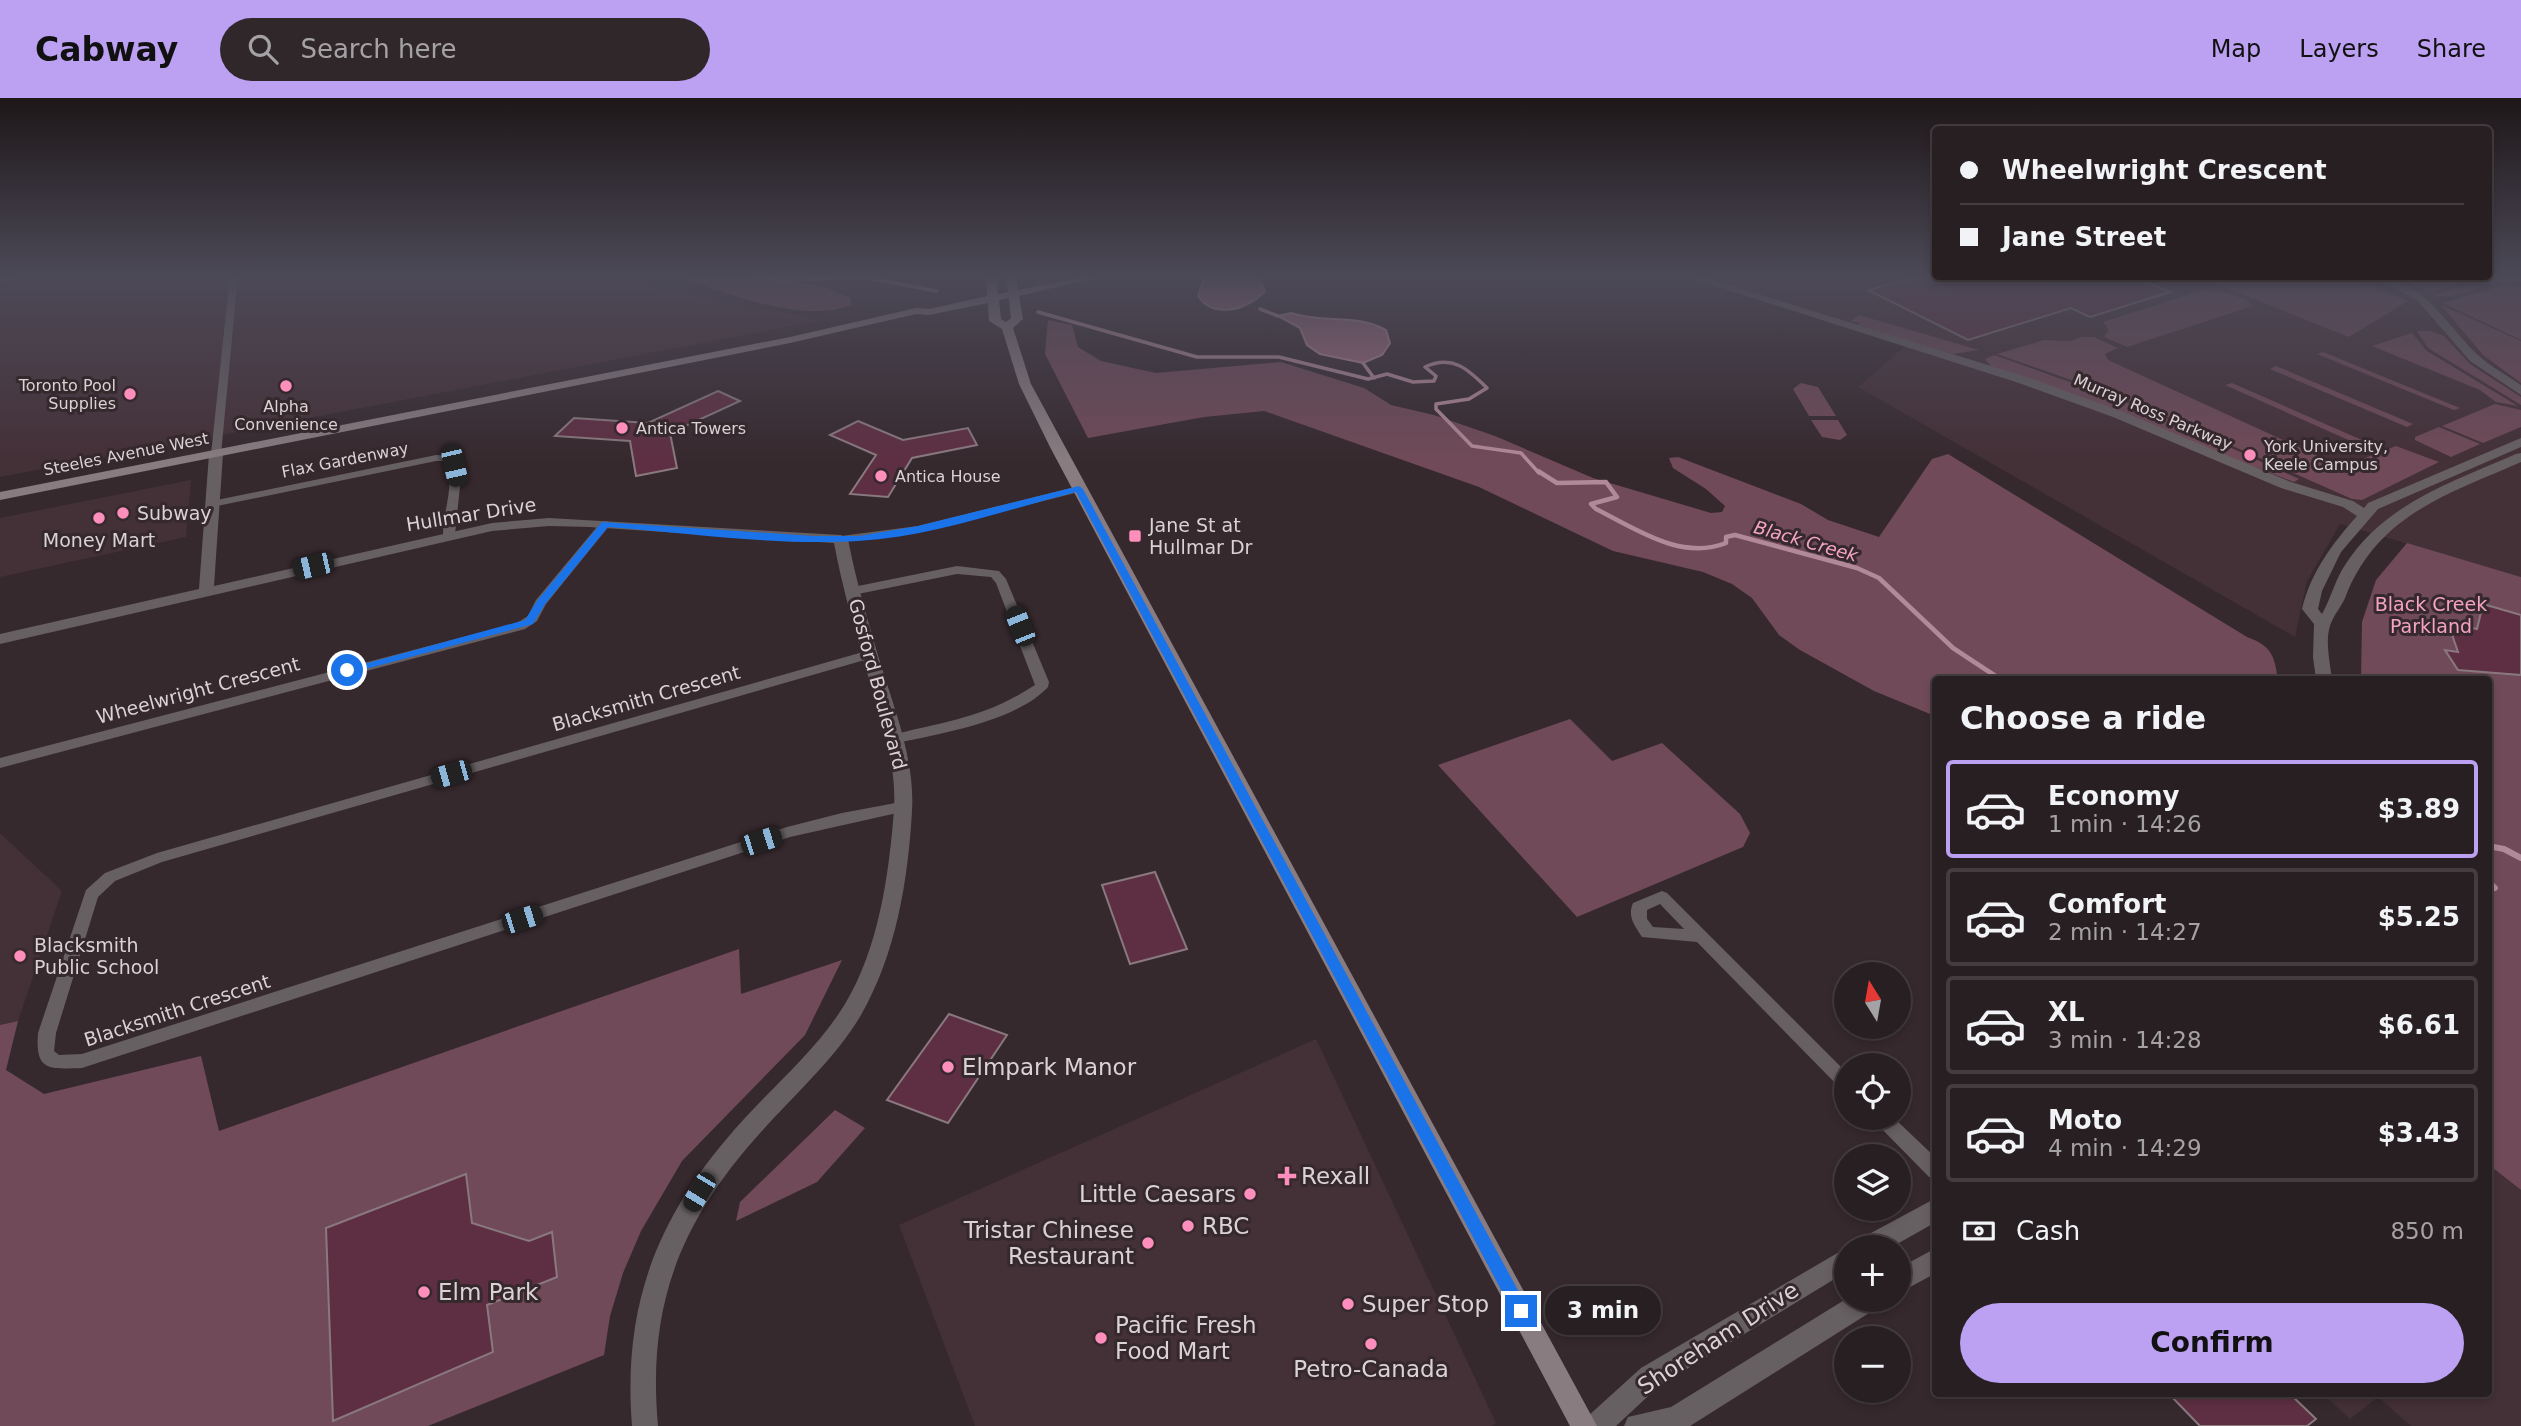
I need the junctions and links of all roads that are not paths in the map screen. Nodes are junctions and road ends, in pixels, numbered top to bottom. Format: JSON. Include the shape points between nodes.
{"nodes":[{"id":1,"x":228,"y":337,"type":"edge"},
{"id":2,"x":803,"y":337,"type":"edge"},
{"id":3,"x":1010,"y":337,"type":"edge"},
{"id":4,"x":1885,"y":337,"type":"edge"},
{"id":5,"x":2455,"y":337,"type":"edge"},
{"id":6,"x":2521,"y":391,"type":"edge"},
{"id":7,"x":2521,"y":442,"type":"edge"},
{"id":8,"x":216,"y":454,"type":"junction"},
{"id":9,"x":2521,"y":457,"type":"edge"},
{"id":10,"x":1079,"y":489,"type":"junction"},
{"id":11,"x":0,"y":496,"type":"edge"},
{"id":12,"x":212,"y":504,"type":"junction"},
{"id":13,"x":2363,"y":514,"type":"junction"},
{"id":14,"x":606,"y":524,"type":"junction"},
{"id":15,"x":2389,"y":524,"type":"junction"},
{"id":16,"x":449,"y":534,"type":"junction"},
{"id":17,"x":841,"y":539,"type":"junction"},
{"id":18,"x":853,"y":591,"type":"junction"},
{"id":19,"x":206,"y":592,"type":"junction"},
{"id":20,"x":2322,"y":624,"type":"junction"},
{"id":21,"x":0,"y":639,"type":"edge"},
{"id":22,"x":870,"y":654,"type":"junction"},
{"id":23,"x":2324,"y":676,"type":"edge"},
{"id":24,"x":893,"y":739,"type":"junction"},
{"id":25,"x":0,"y":763,"type":"edge"},
{"id":26,"x":901,"y":807,"type":"junction"},
{"id":27,"x":1698,"y":936,"type":"dead end"},
{"id":28,"x":1834,"y":1071,"type":"edge"},
{"id":29,"x":1894,"y":1130,"type":"edge"},
{"id":30,"x":1932,"y":1167,"type":"edge"},
{"id":31,"x":1932,"y":1211,"type":"edge"},
{"id":32,"x":1890,"y":1235,"type":"edge"},
{"id":33,"x":1932,"y":1261,"type":"edge"},
{"id":34,"x":1834,"y":1266,"type":"edge"},
{"id":35,"x":1911,"y":1274,"type":"edge"},
{"id":36,"x":1849,"y":1312,"type":"edge"},
{"id":37,"x":645,"y":1426,"type":"edge"},
{"id":38,"x":1584,"y":1426,"type":"edge"},
{"id":39,"x":1596,"y":1426,"type":"edge"},
{"id":40,"x":1637,"y":1426,"type":"edge"}],
"edges":[{"from":1,"to":8,"type":"street"},
{"from":2,"to":8,"type":"main road","name":"Steeles Avenue West"},
{"from":3,"to":10,"type":"main road","via":[[1025,384]]},
{"from":4,"to":13,"type":"street","name":"Murray Ross Parkway","via":[[2117,414],[2286,485],[2294,493]]},
{"from":5,"to":6,"type":"street","via":[[2474,358]]},
{"from":7,"to":13,"type":"street","via":[[2398,494]]},
{"from":8,"to":11,"type":"main road","name":"Steeles Avenue West"},
{"from":8,"to":12,"type":"street"},
{"from":9,"to":15,"type":"street","via":[[2425,501]]},
{"from":10,"to":17,"type":"street","name":"Hullmar Drive","via":[[918,529]]},
{"from":10,"to":38,"type":"main road"},
{"from":12,"to":16,"type":"street","name":"Flax Gardenway","via":[[449,458],[458,484]]},
{"from":12,"to":19,"type":"street"},
{"from":13,"to":15,"type":"street","name":"Murray Ross Parkway"},
{"from":13,"to":20,"type":"street","via":[[2334,551],[2314,591],[2310,609]]},
{"from":14,"to":16,"type":"street","name":"Hullmar Drive","via":[[522,523]]},
{"from":14,"to":17,"type":"street","name":"Hullmar Drive"},
{"from":14,"to":25,"type":"street","name":"Wheelwright Crescent","via":[[540,603],[533,618],[521,626]]},
{"from":15,"to":20,"type":"street","via":[[2351,568],[2332,614]]},
{"from":16,"to":19,"type":"street","name":"Hullmar Drive"},
{"from":17,"to":18,"type":"street","name":"Gosford Boulevard"},
{"from":18,"to":22,"type":"street","name":"Gosford Boulevard"},
{"from":18,"to":24,"type":"street","via":[[957,570],[995,574],[1042,682],[1033,693],[988,718]]},
{"from":19,"to":21,"type":"street","name":"Hullmar Drive"},
{"from":20,"to":23,"type":"street"},
{"from":22,"to":24,"type":"street","name":"Gosford Boulevard"},
{"from":22,"to":26,"type":"street","name":"Blacksmith Crescent","via":[[157,858],[110,877],[91,894],[47,1033],[45,1054],[56,1062],[82,1061],[787,832]]},
{"from":24,"to":26,"type":"street","name":"Gosford Boulevard","via":[[902,776]]},
{"from":26,"to":37,"type":"street","name":"Gosford Boulevard","via":[[887,922],[856,1009],[817,1060],[720,1163],[672,1240],[655,1283],[642,1346],[639,1387]]},
{"from":27,"to":28,"type":"street"},
{"from":29,"to":30,"type":"street"},
{"from":31,"to":32,"type":"street"},
{"from":33,"to":35,"type":"street"},
{"from":34,"to":39,"type":"street","name":"Shoreham Drive","via":[[1650,1377]]},
{"from":36,"to":40,"type":"street","name":"Shoreham Drive","via":[[1675,1420]]}]}
